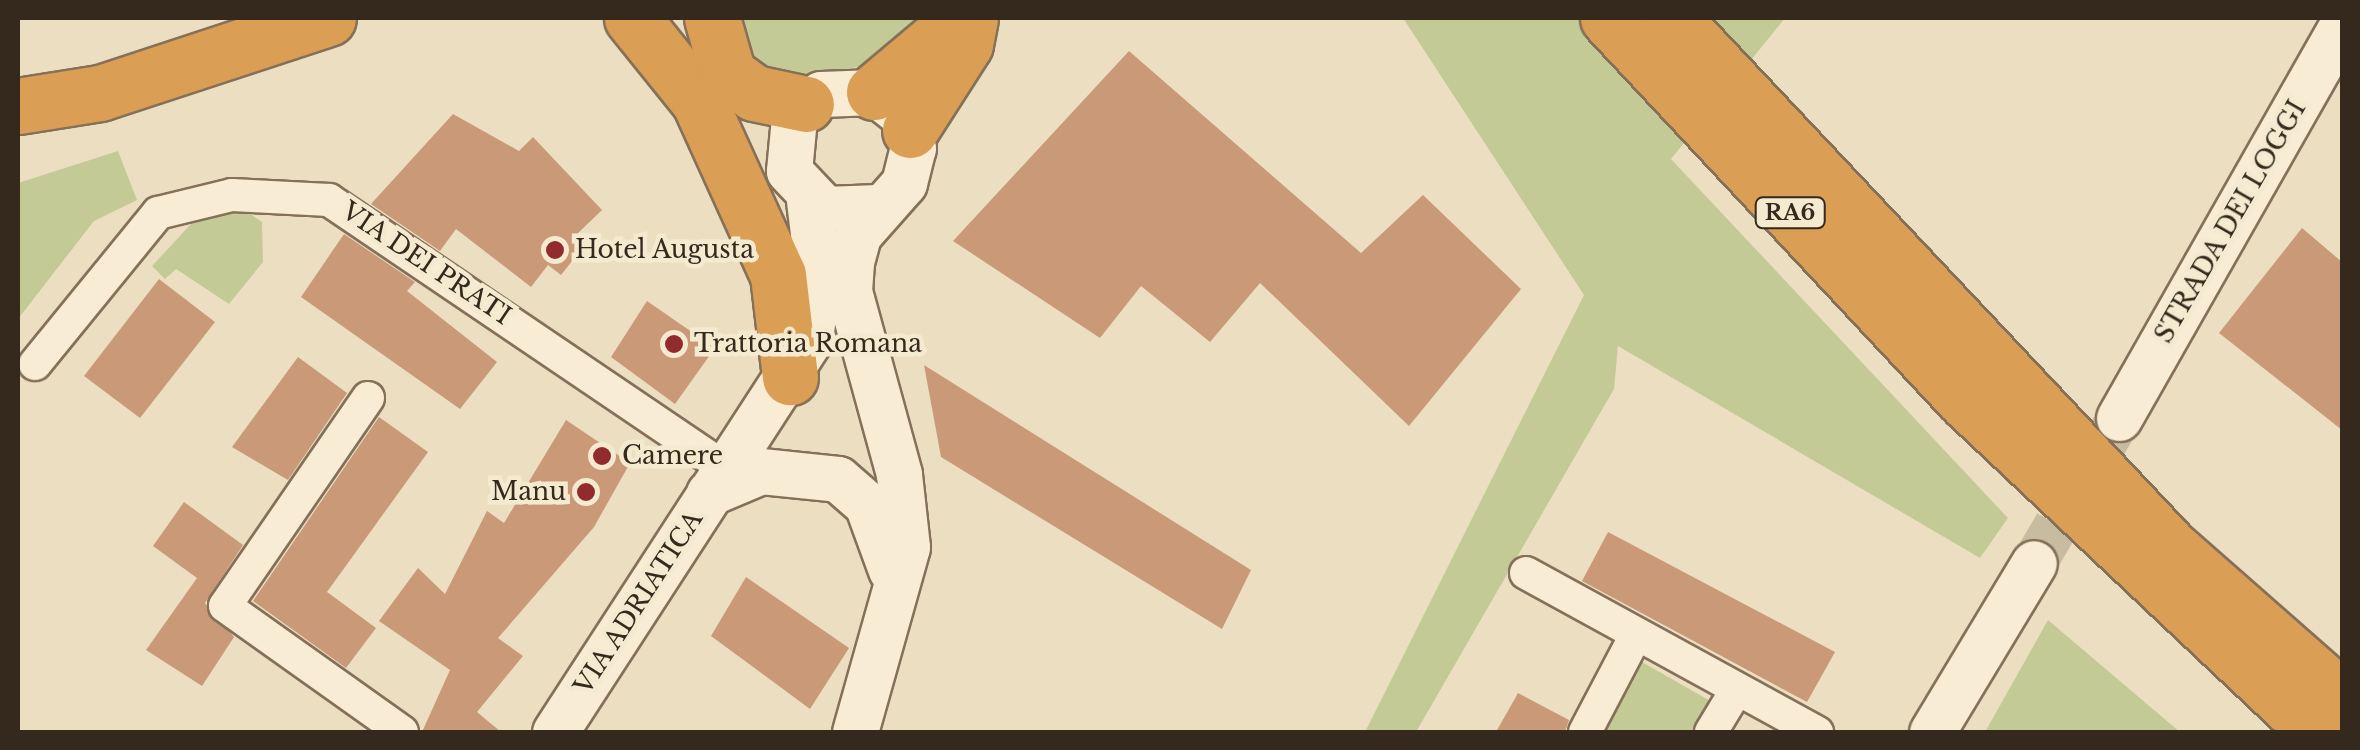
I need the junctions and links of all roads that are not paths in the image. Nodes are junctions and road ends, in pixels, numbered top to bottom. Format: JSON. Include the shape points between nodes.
{"nodes":[{"id":1,"x":328,"y":18,"type":"edge"},
{"id":2,"x":632,"y":18,"type":"edge"},
{"id":3,"x":712,"y":18,"type":"edge"},
{"id":4,"x":958,"y":18,"type":"edge"},
{"id":5,"x":970,"y":18,"type":"edge"},
{"id":6,"x":1672,"y":18,"type":"edge"},
{"id":7,"x":1719,"y":18,"type":"edge"},
{"id":8,"x":1609,"y":20,"type":"edge"},
{"id":9,"x":2342,"y":26,"type":"edge"},
{"id":10,"x":806,"y":104,"type":"junction"},
{"id":11,"x":18,"y":106,"type":"edge"},
{"id":12,"x":892,"y":111,"type":"junction"},
{"id":13,"x":810,"y":201,"type":"junction"},
{"id":14,"x":878,"y":208,"type":"junction"},
{"id":15,"x":35,"y":364,"type":"dead end"},
{"id":16,"x":790,"y":377,"type":"junction"},
{"id":17,"x":368,"y":398,"type":"dead end"},
{"id":18,"x":2039,"y":406,"type":"junction"},
{"id":19,"x":2119,"y":418,"type":"tunnel mouth"},
{"id":20,"x":718,"y":481,"type":"junction"},
{"id":21,"x":2034,"y":563,"type":"tunnel mouth"},
{"id":22,"x":1526,"y":573,"type":"dead end"},
{"id":23,"x":896,"y":608,"type":"junction"},
{"id":24,"x":1636,"y":635,"type":"junction"},
{"id":25,"x":1737,"y":689,"type":"junction"},
{"id":26,"x":2342,"y":698,"type":"edge"},
{"id":27,"x":402,"y":732,"type":"edge"},
{"id":28,"x":555,"y":732,"type":"edge"},
{"id":29,"x":856,"y":732,"type":"edge"},
{"id":30,"x":1586,"y":732,"type":"edge"},
{"id":31,"x":1711,"y":732,"type":"edge"},
{"id":32,"x":1817,"y":732,"type":"edge"},
{"id":33,"x":1932,"y":732,"type":"edge"},
{"id":34,"x":2318,"y":732,"type":"edge"}],
"edges":[{"from":1,"to":11,"type":"highway","via":[[100,93]]},
{"from":2,"to":16,"type":"highway","via":[[698,101],[778,275]]},
{"from":3,"to":10,"type":"highway","via":[[728,74],[754,93]]},
{"from":4,"to":12,"type":"highway"},
{"from":5,"to":12,"type":"highway","via":[[965,44]]},
{"from":6,"to":18,"type":"highway"},
{"from":7,"to":18,"type":"highway","via":[[1928,249]]},
{"from":8,"to":34,"type":"highway","number":"RA6","via":[[1965,400]]},
{"from":9,"to":19,"type":"main road","name":"STRADA DEI LOGGI"},
{"from":10,"to":12,"type":"main road","via":[[838,88]]},
{"from":10,"to":13,"type":"main road","via":[[785,153]]},
{"from":12,"to":14,"type":"main road","via":[[904,183]]},
{"from":13,"to":14,"type":"main road","via":[[842,214]]},
{"from":13,"to":16,"type":"main road","name":"VIA ADRIATICA","via":[[816,311]]},
{"from":14,"to":23,"type":"main road","via":[[858,235],[849,291],[899,474],[908,547]]},
{"from":15,"to":20,"type":"street","name":"VIA DEI PRATI","via":[[158,213],[232,195],[330,200]]},
{"from":16,"to":20,"type":"main road","name":"VIA ADRIATICA"},
{"from":17,"to":27,"type":"street","via":[[225,606]]},
{"from":18,"to":26,"type":"highway","via":[[2170,547]]},
{"from":20,"to":23,"type":"main road","via":[[761,471],[838,478],[879,526]]},
{"from":20,"to":28,"type":"main road","name":"VIA ADRIATICA"},
{"from":21,"to":33,"type":"main road"},
{"from":22,"to":24,"type":"street"},
{"from":23,"to":29,"type":"main road"},
{"from":24,"to":25,"type":"street"},
{"from":24,"to":30,"type":"street"},
{"from":25,"to":31,"type":"street"},
{"from":25,"to":32,"type":"street"}]}
